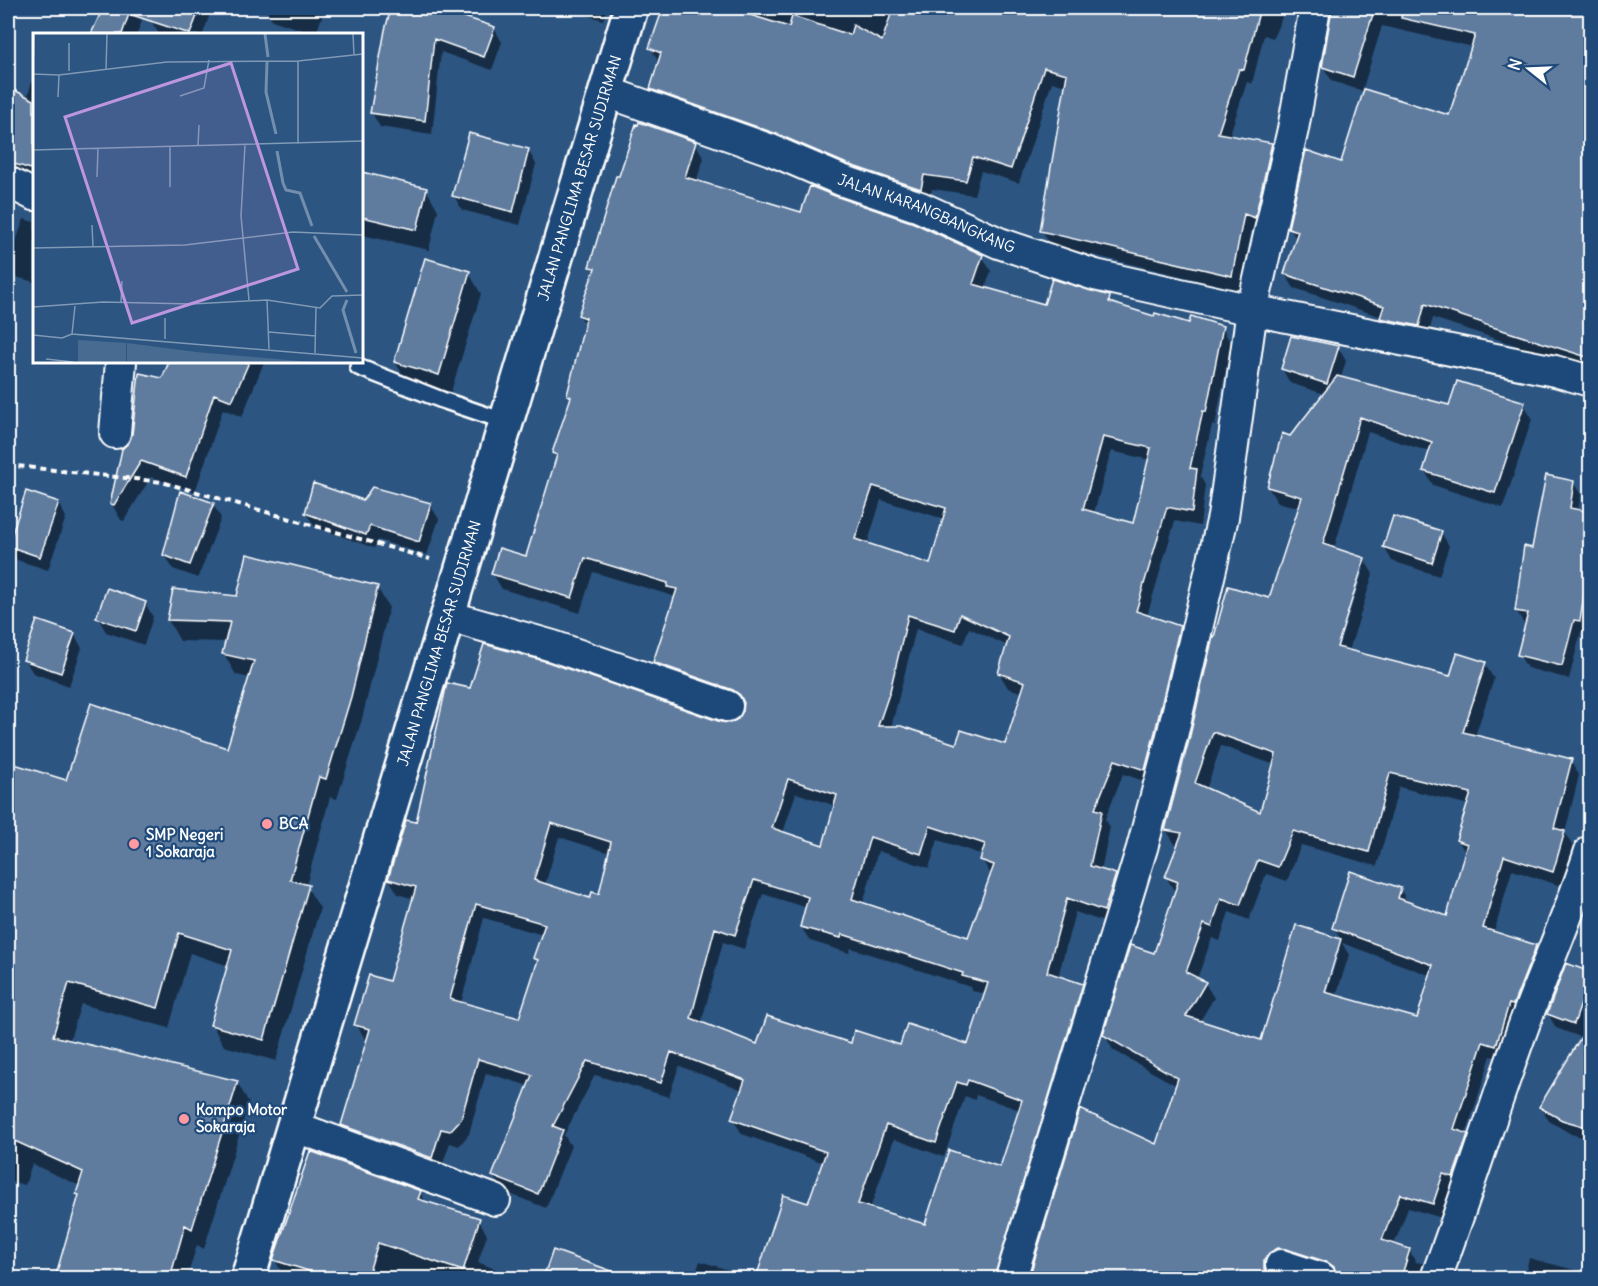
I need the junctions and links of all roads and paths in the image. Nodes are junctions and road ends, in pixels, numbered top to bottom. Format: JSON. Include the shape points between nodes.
{"nodes":[{"id":1,"x":631,"y":8,"type":"edge"},
{"id":2,"x":1315,"y":8,"type":"edge"},
{"id":3,"x":607,"y":92,"type":"junction"},
{"id":4,"x":8,"y":183,"type":"edge"},
{"id":5,"x":33,"y":195,"type":"edge"},
{"id":6,"x":1252,"y":310,"type":"junction"},
{"id":7,"x":121,"y":363,"type":"edge"},
{"id":8,"x":358,"y":367,"type":"dead end"},
{"id":9,"x":1590,"y":381,"type":"edge"},
{"id":10,"x":507,"y":422,"type":"junction"},
{"id":11,"x":115,"y":433,"type":"dead end"},
{"id":12,"x":8,"y":465,"type":"edge"},
{"id":13,"x":463,"y":568,"type":"junction"},
{"id":14,"x":448,"y":616,"type":"junction"},
{"id":15,"x":728,"y":706,"type":"dead end"},
{"id":16,"x":1590,"y":851,"type":"edge"},
{"id":17,"x":293,"y":1126,"type":"junction"},
{"id":18,"x":495,"y":1200,"type":"dead end"},
{"id":19,"x":1281,"y":1265,"type":"dead end"},
{"id":20,"x":248,"y":1278,"type":"edge"},
{"id":21,"x":1011,"y":1278,"type":"edge"},
{"id":22,"x":1322,"y":1278,"type":"edge"},
{"id":23,"x":1436,"y":1278,"type":"edge"}],
"edges":[{"from":1,"to":3,"type":"highway","name":"JALAN PANGLIMA BESAR SUDIRMAN"},
{"from":2,"to":6,"type":"street","via":[[1293,129]]},
{"from":3,"to":6,"type":"street","name":"JALAN KARANGBANGKANG","via":[[920,207],[999,243],[1095,275]]},
{"from":3,"to":10,"type":"highway","name":"JALAN PANGLIMA BESAR SUDIRMAN"},
{"from":4,"to":5,"type":"street"},
{"from":6,"to":9,"type":"street","name":"JALAN KARANGBANGKANG"},
{"from":6,"to":21,"type":"street","via":[[1223,517],[1172,736],[1142,848]]},
{"from":7,"to":11,"type":"street"},
{"from":8,"to":10,"type":"lane"},
{"from":10,"to":13,"type":"highway","name":"JALAN PANGLIMA BESAR SUDIRMAN"},
{"from":12,"to":13,"type":"path","via":[[162,482]]},
{"from":13,"to":14,"type":"highway","name":"JALAN PANGLIMA BESAR SUDIRMAN"},
{"from":14,"to":15,"type":"street","via":[[553,646]]},
{"from":14,"to":17,"type":"highway","name":"JALAN PANGLIMA BESAR SUDIRMAN"},
{"from":16,"to":23,"type":"street","via":[[1520,1035]]},
{"from":17,"to":18,"type":"street"},
{"from":17,"to":20,"type":"highway","name":"JALAN PANGLIMA BESAR SUDIRMAN"},
{"from":19,"to":22,"type":"street"}]}
